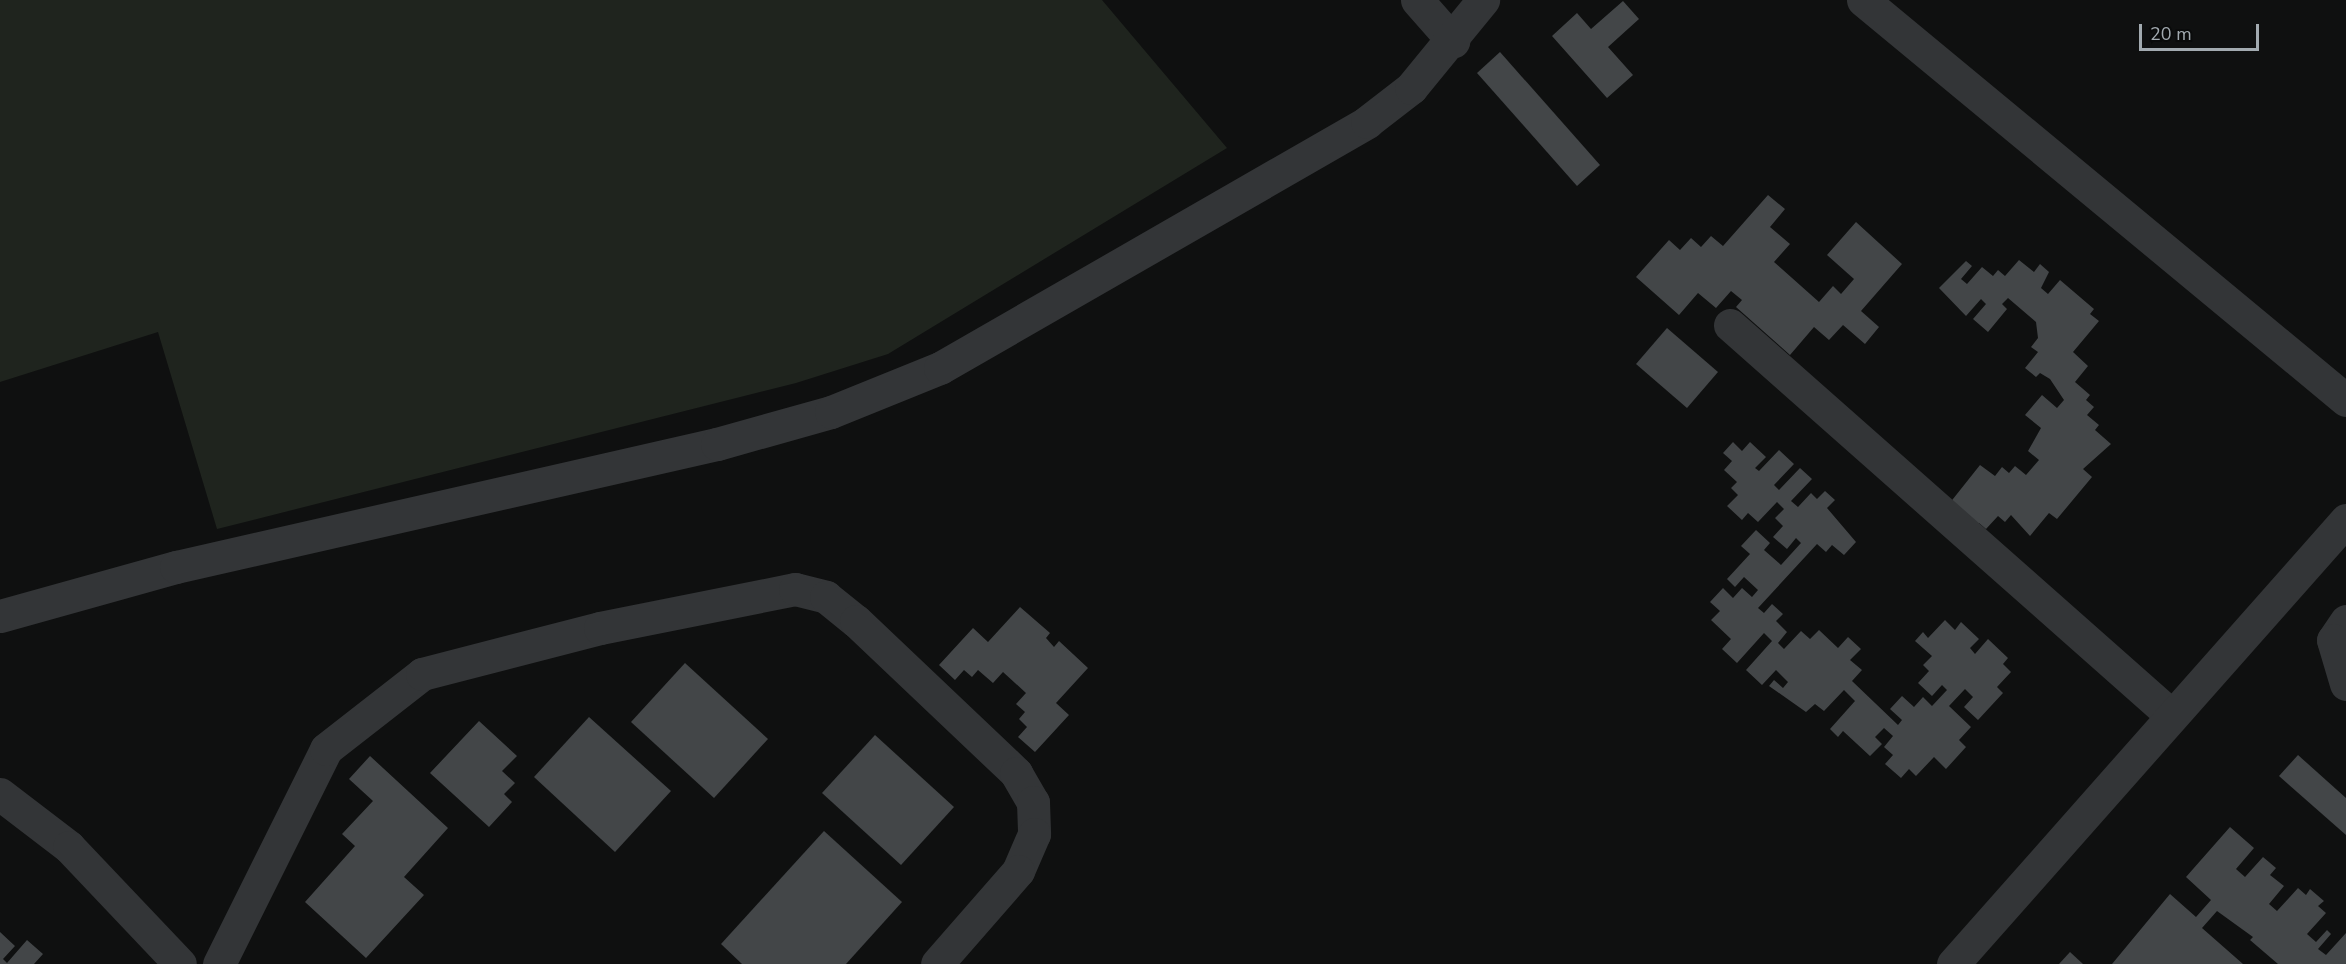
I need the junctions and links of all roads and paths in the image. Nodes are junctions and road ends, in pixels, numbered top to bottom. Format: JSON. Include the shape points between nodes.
{"nodes":[{"id":1,"x":1417,"y":0,"type":"edge"},
{"id":2,"x":1484,"y":0,"type":"edge"},
{"id":3,"x":1863,"y":0,"type":"edge"},
{"id":4,"x":1453,"y":41,"type":"junction"},
{"id":5,"x":1730,"y":325,"type":"dead end"},
{"id":6,"x":2346,"y":400,"type":"edge"},
{"id":7,"x":2346,"y":520,"type":"edge"},
{"id":8,"x":0,"y":616,"type":"edge"},
{"id":9,"x":2346,"y":621,"type":"edge"},
{"id":10,"x":2346,"y":684,"type":"edge"},
{"id":11,"x":2170,"y":714,"type":"junction"},
{"id":12,"x":0,"y":794,"type":"edge"},
{"id":13,"x":180,"y":964,"type":"edge"},
{"id":14,"x":219,"y":964,"type":"edge"},
{"id":15,"x":937,"y":964,"type":"edge"},
{"id":16,"x":1953,"y":964,"type":"edge"}],
"edges":[{"from":1,"to":4,"type":"lane"},
{"from":2,"to":4,"type":"lane"},
{"from":3,"to":6,"type":"lane"},
{"from":4,"to":8,"type":"lane","via":[[1411,88],[1323,152],[940,368],[842,408],[551,484],[176,567]]},
{"from":5,"to":11,"type":"lane"},
{"from":7,"to":11,"type":"lane"},
{"from":9,"to":10,"type":"lane","via":[[2332,640]]},
{"from":11,"to":16,"type":"lane"},
{"from":12,"to":13,"type":"lane","via":[[69,847]]},
{"from":14,"to":15,"type":"lane","via":[[326,749],[423,674],[600,627],[795,589],[826,597],[856,621],[1016,773],[1033,802],[1034,834],[1018,871]]}]}
